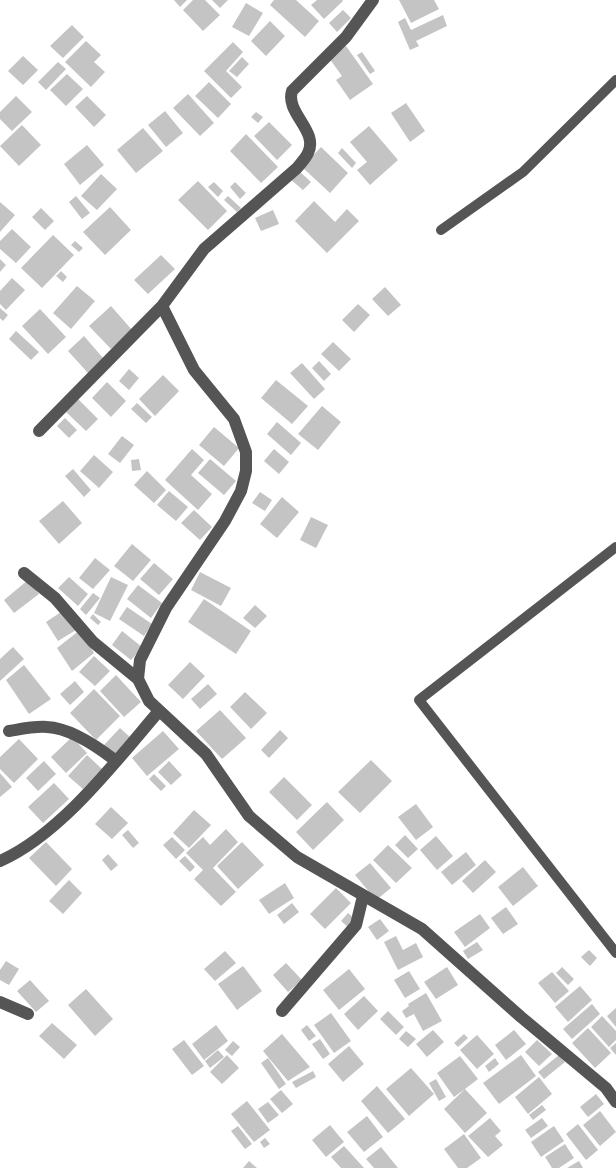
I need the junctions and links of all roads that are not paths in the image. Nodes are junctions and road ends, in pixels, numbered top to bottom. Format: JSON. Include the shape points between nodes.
{"nodes":[{"id":1,"x":373,"y":0,"type":"edge"},
{"id":2,"x":616,"y":80,"type":"edge"},
{"id":3,"x":441,"y":230,"type":"dead end"},
{"id":4,"x":162,"y":306,"type":"junction"},
{"id":5,"x":39,"y":431,"type":"dead end"},
{"id":6,"x":616,"y":547,"type":"edge"},
{"id":7,"x":24,"y":573,"type":"dead end"},
{"id":8,"x":138,"y":679,"type":"junction"},
{"id":9,"x":159,"y":711,"type":"junction"},
{"id":10,"x":9,"y":731,"type":"dead end"},
{"id":11,"x":116,"y":760,"type":"junction"},
{"id":12,"x":0,"y":861,"type":"edge"},
{"id":13,"x":363,"y":896,"type":"junction"},
{"id":14,"x":616,"y":953,"type":"edge"},
{"id":15,"x":0,"y":1002,"type":"edge"},
{"id":16,"x":282,"y":1011,"type":"dead end"},
{"id":17,"x":28,"y":1014,"type":"dead end"},
{"id":18,"x":616,"y":1102,"type":"edge"}],
"edges":[{"from":1,"to":4,"type":"street","via":[[346,37],[292,91],[291,104],[309,136],[309,153],[204,249]]},
{"from":2,"to":3,"type":"lane","via":[[523,172]]},
{"from":4,"to":5,"type":"street"},
{"from":4,"to":8,"type":"street","via":[[194,370],[234,419],[246,452],[246,471],[241,491],[225,521],[154,630],[140,660]]},
{"from":6,"to":14,"type":"lane","via":[[419,700]]},
{"from":7,"to":8,"type":"street","via":[[55,598],[93,642]]},
{"from":8,"to":9,"type":"street"},
{"from":9,"to":11,"type":"street"},
{"from":9,"to":13,"type":"street","via":[[206,754],[249,816],[297,857]]},
{"from":10,"to":11,"type":"street","via":[[61,729]]},
{"from":11,"to":12,"type":"street","via":[[35,841]]},
{"from":13,"to":16,"type":"street","via":[[356,925]]},
{"from":13,"to":18,"type":"street","via":[[422,929],[606,1088]]},
{"from":15,"to":17,"type":"street"}]}
